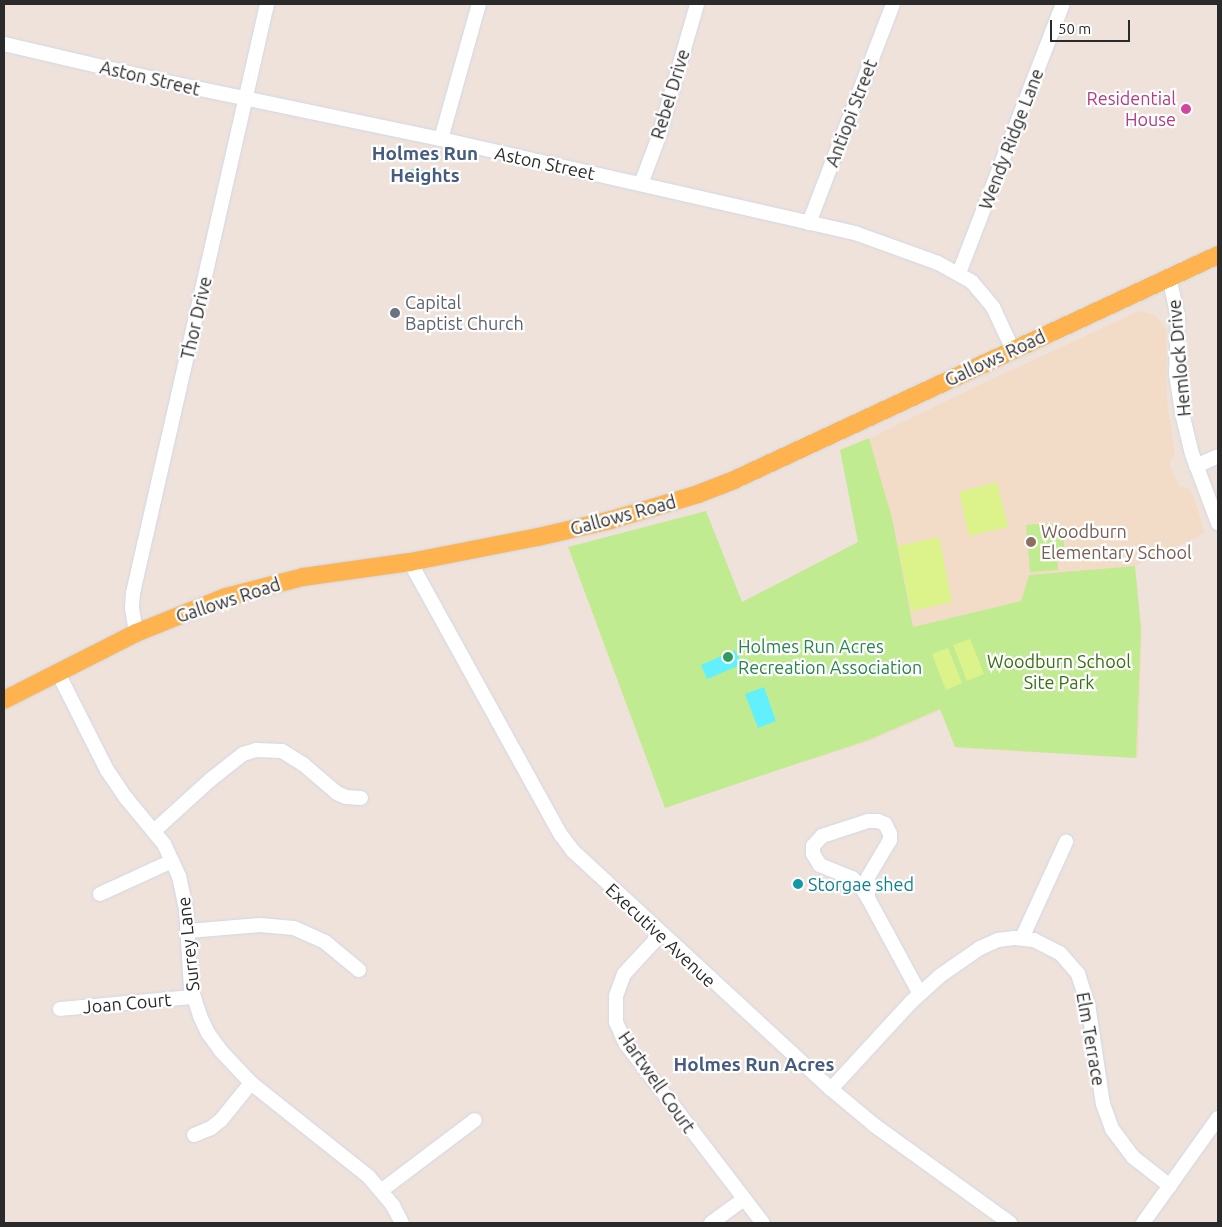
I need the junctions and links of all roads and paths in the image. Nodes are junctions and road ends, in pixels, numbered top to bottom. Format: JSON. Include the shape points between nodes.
{"nodes":[{"id":1,"x":267,"y":4,"type":"edge"},
{"id":2,"x":479,"y":4,"type":"edge"},
{"id":3,"x":697,"y":4,"type":"edge"},
{"id":4,"x":893,"y":4,"type":"edge"},
{"id":5,"x":1063,"y":4,"type":"edge"},
{"id":6,"x":4,"y":44,"type":"edge"},
{"id":7,"x":246,"y":99,"type":"junction"},
{"id":8,"x":441,"y":139,"type":"junction"},
{"id":9,"x":640,"y":184,"type":"junction"},
{"id":10,"x":809,"y":223,"type":"junction"},
{"id":11,"x":1218,"y":254,"type":"edge"},
{"id":12,"x":959,"y":273,"type":"junction"},
{"id":13,"x":1169,"y":277,"type":"junction"},
{"id":14,"x":1014,"y":350,"type":"junction"},
{"id":15,"x":1218,"y":456,"type":"edge"},
{"id":16,"x":1196,"y":466,"type":"junction"},
{"id":17,"x":1218,"y":523,"type":"edge"},
{"id":18,"x":410,"y":562,"type":"junction"},
{"id":19,"x":136,"y":633,"type":"junction"},
{"id":20,"x":58,"y":673,"type":"junction"},
{"id":21,"x":4,"y":700,"type":"edge"},
{"id":22,"x":361,"y":798,"type":"dead end"},
{"id":23,"x":154,"y":831,"type":"junction"},
{"id":24,"x":1066,"y":842,"type":"dead end"},
{"id":25,"x":172,"y":861,"type":"junction"},
{"id":26,"x":100,"y":894,"type":"dead end"},
{"id":27,"x":868,"y":898,"type":"junction"},
{"id":28,"x":188,"y":931,"type":"junction"},
{"id":29,"x":661,"y":934,"type":"junction"},
{"id":30,"x":1022,"y":938,"type":"junction"},
{"id":31,"x":359,"y":970,"type":"dead end"},
{"id":32,"x":920,"y":994,"type":"junction"},
{"id":33,"x":193,"y":997,"type":"junction"},
{"id":34,"x":60,"y":1009,"type":"dead end"},
{"id":35,"x":251,"y":1083,"type":"junction"},
{"id":36,"x":832,"y":1089,"type":"junction"},
{"id":37,"x":1218,"y":1118,"type":"edge"},
{"id":38,"x":475,"y":1120,"type":"dead end"},
{"id":39,"x":194,"y":1135,"type":"dead end"},
{"id":40,"x":1170,"y":1186,"type":"junction"},
{"id":41,"x":382,"y":1190,"type":"junction"},
{"id":42,"x":744,"y":1198,"type":"junction"},
{"id":43,"x":402,"y":1223,"type":"edge"},
{"id":44,"x":711,"y":1223,"type":"edge"},
{"id":45,"x":763,"y":1223,"type":"edge"},
{"id":46,"x":1010,"y":1223,"type":"edge"},
{"id":47,"x":1143,"y":1223,"type":"edge"}],
"edges":[{"from":1,"to":7,"type":"street","name":"Thor Drive"},
{"from":2,"to":8,"type":"street"},
{"from":3,"to":9,"type":"street","name":"Rebel Drive","via":[[659,136]]},
{"from":4,"to":10,"type":"street","name":"Antiopi Street"},
{"from":5,"to":12,"type":"street","name":"Wendy Ridge Lane"},
{"from":6,"to":7,"type":"street","name":"Aston Street"},
{"from":7,"to":8,"type":"street","name":"Aston Street"},
{"from":7,"to":19,"type":"street","name":"Thor Drive","via":[[132,593]]},
{"from":8,"to":9,"type":"street","name":"Aston Street"},
{"from":9,"to":10,"type":"street","name":"Aston Street"},
{"from":10,"to":12,"type":"street","name":"Aston Street","via":[[855,233]]},
{"from":11,"to":13,"type":"main road","name":"Gallows Road"},
{"from":12,"to":14,"type":"street","name":"Aston Street","via":[[976,286],[993,307]]},
{"from":13,"to":14,"type":"main road","name":"Gallows Road"},
{"from":13,"to":16,"type":"street","name":"Hemlock Drive","via":[[1178,317],[1176,374],[1188,441]]},
{"from":14,"to":18,"type":"main road","name":"Gallows Road","via":[[698,494],[611,520]]},
{"from":15,"to":16,"type":"street"},
{"from":16,"to":17,"type":"street","name":"Hemlock Drive"},
{"from":18,"to":19,"type":"main road","name":"Gallows Road","via":[[269,584],[210,602]]},
{"from":18,"to":29,"type":"street","name":"Executive Avenue","via":[[561,835],[589,868]]},
{"from":19,"to":20,"type":"main road","name":"Gallows Road"},
{"from":20,"to":21,"type":"main road","name":"Gallows Road"},
{"from":20,"to":23,"type":"street","name":"Surrey Lane","via":[[107,770]]},
{"from":22,"to":23,"type":"street","via":[[337,793],[303,764],[282,752],[256,750],[244,754],[210,780]]},
{"from":23,"to":25,"type":"street","name":"Surrey Lane"},
{"from":24,"to":30,"type":"street"},
{"from":25,"to":26,"type":"street"},
{"from":25,"to":28,"type":"street","name":"Surrey Lane","via":[[184,894]]},
{"from":27,"to":27,"type":"street","via":[[868,876],[890,840],[885,824],[871,820],[822,836],[813,846],[813,854],[820,864],[852,878]]},
{"from":27,"to":32,"type":"street"},
{"from":28,"to":31,"type":"street","via":[[260,925],[294,928],[325,942]]},
{"from":28,"to":33,"type":"street","name":"Surrey Lane"},
{"from":29,"to":36,"type":"street","name":"Executive Avenue"},
{"from":29,"to":42,"type":"street","name":"Hartwell Court","via":[[624,974],[616,996],[616,1022],[626,1044]]},
{"from":30,"to":32,"type":"street","name":"Elm Terrace","via":[[998,940],[980,948]]},
{"from":30,"to":40,"type":"street","name":"Elm Terrace","via":[[1048,945],[1060,953],[1078,974],[1088,1004],[1108,1121],[1133,1157]]},
{"from":32,"to":36,"type":"street","name":"Elm Terrace"},
{"from":33,"to":34,"type":"street","name":"Joan Court"},
{"from":33,"to":35,"type":"street","name":"Surrey Lane","via":[[216,1046]]},
{"from":35,"to":39,"type":"street","via":[[220,1120]]},
{"from":35,"to":41,"type":"street","name":"Surrey Lane","via":[[349,1159]]},
{"from":36,"to":46,"type":"street","name":"Executive Avenue","via":[[874,1125]]},
{"from":37,"to":40,"type":"street"},
{"from":38,"to":41,"type":"street"},
{"from":40,"to":47,"type":"street"},
{"from":41,"to":43,"type":"street","name":"Surrey Lane"},
{"from":42,"to":44,"type":"street"},
{"from":42,"to":45,"type":"street","name":"Hartwell Court"}]}
